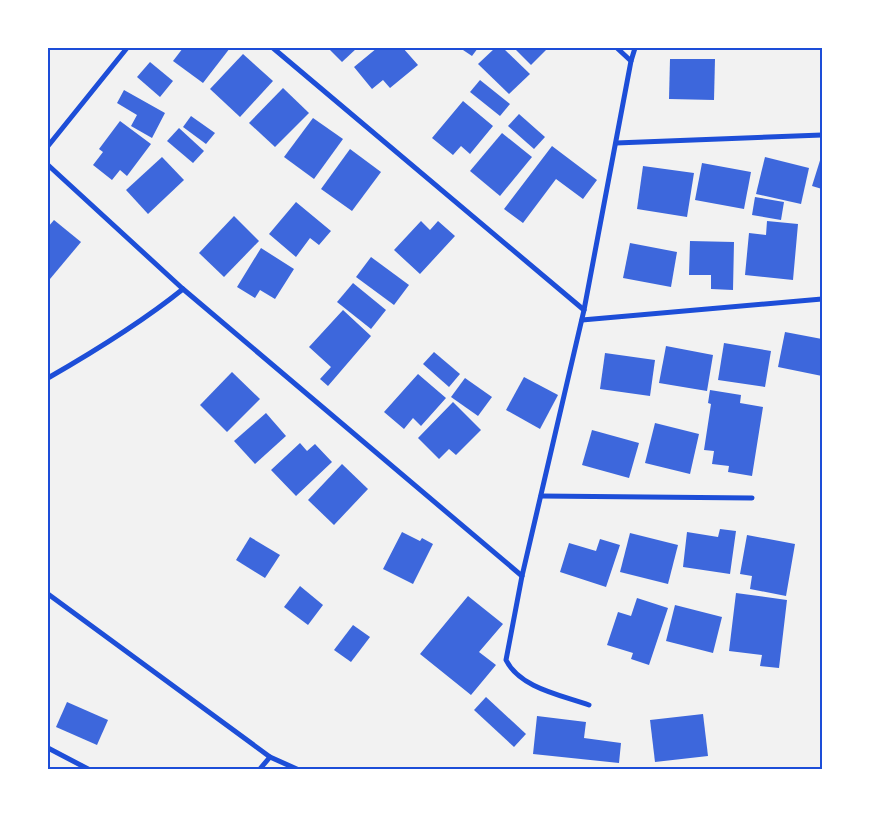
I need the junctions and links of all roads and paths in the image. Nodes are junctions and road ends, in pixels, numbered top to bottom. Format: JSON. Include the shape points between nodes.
{"nodes":[{"id":1,"x":127,"y":48,"type":"edge"},
{"id":2,"x":273,"y":48,"type":"edge"},
{"id":3,"x":618,"y":48,"type":"edge"},
{"id":4,"x":635,"y":48,"type":"edge"},
{"id":5,"x":632,"y":61,"type":"junction"},
{"id":6,"x":822,"y":134,"type":"edge"},
{"id":7,"x":616,"y":142,"type":"junction"},
{"id":8,"x":48,"y":146,"type":"edge"},
{"id":9,"x":48,"y":165,"type":"edge"},
{"id":10,"x":183,"y":289,"type":"junction"},
{"id":11,"x":822,"y":299,"type":"edge"},
{"id":12,"x":584,"y":310,"type":"junction"},
{"id":13,"x":582,"y":320,"type":"junction"},
{"id":14,"x":48,"y":378,"type":"edge"},
{"id":15,"x":541,"y":496,"type":"junction"},
{"id":16,"x":752,"y":498,"type":"dead end"},
{"id":17,"x":522,"y":576,"type":"junction"},
{"id":18,"x":48,"y":594,"type":"edge"},
{"id":19,"x":589,"y":705,"type":"dead end"},
{"id":20,"x":48,"y":748,"type":"edge"},
{"id":21,"x":270,"y":757,"type":"junction"},
{"id":22,"x":90,"y":770,"type":"edge"},
{"id":23,"x":259,"y":770,"type":"edge"},
{"id":24,"x":299,"y":770,"type":"edge"}],
"edges":[{"from":1,"to":8,"type":"street"},
{"from":2,"to":12,"type":"street"},
{"from":3,"to":5,"type":"street"},
{"from":4,"to":5,"type":"street"},
{"from":5,"to":7,"type":"street"},
{"from":6,"to":7,"type":"street"},
{"from":7,"to":12,"type":"street"},
{"from":9,"to":10,"type":"street"},
{"from":10,"to":14,"type":"street","via":[[93,352]]},
{"from":10,"to":17,"type":"street"},
{"from":11,"to":13,"type":"street"},
{"from":12,"to":13,"type":"street"},
{"from":13,"to":15,"type":"street"},
{"from":15,"to":16,"type":"street"},
{"from":15,"to":17,"type":"street"},
{"from":17,"to":19,"type":"street","via":[[506,660],[512,671],[523,680]]},
{"from":18,"to":21,"type":"street"},
{"from":20,"to":22,"type":"street"},
{"from":21,"to":23,"type":"street"},
{"from":21,"to":24,"type":"street"}]}
